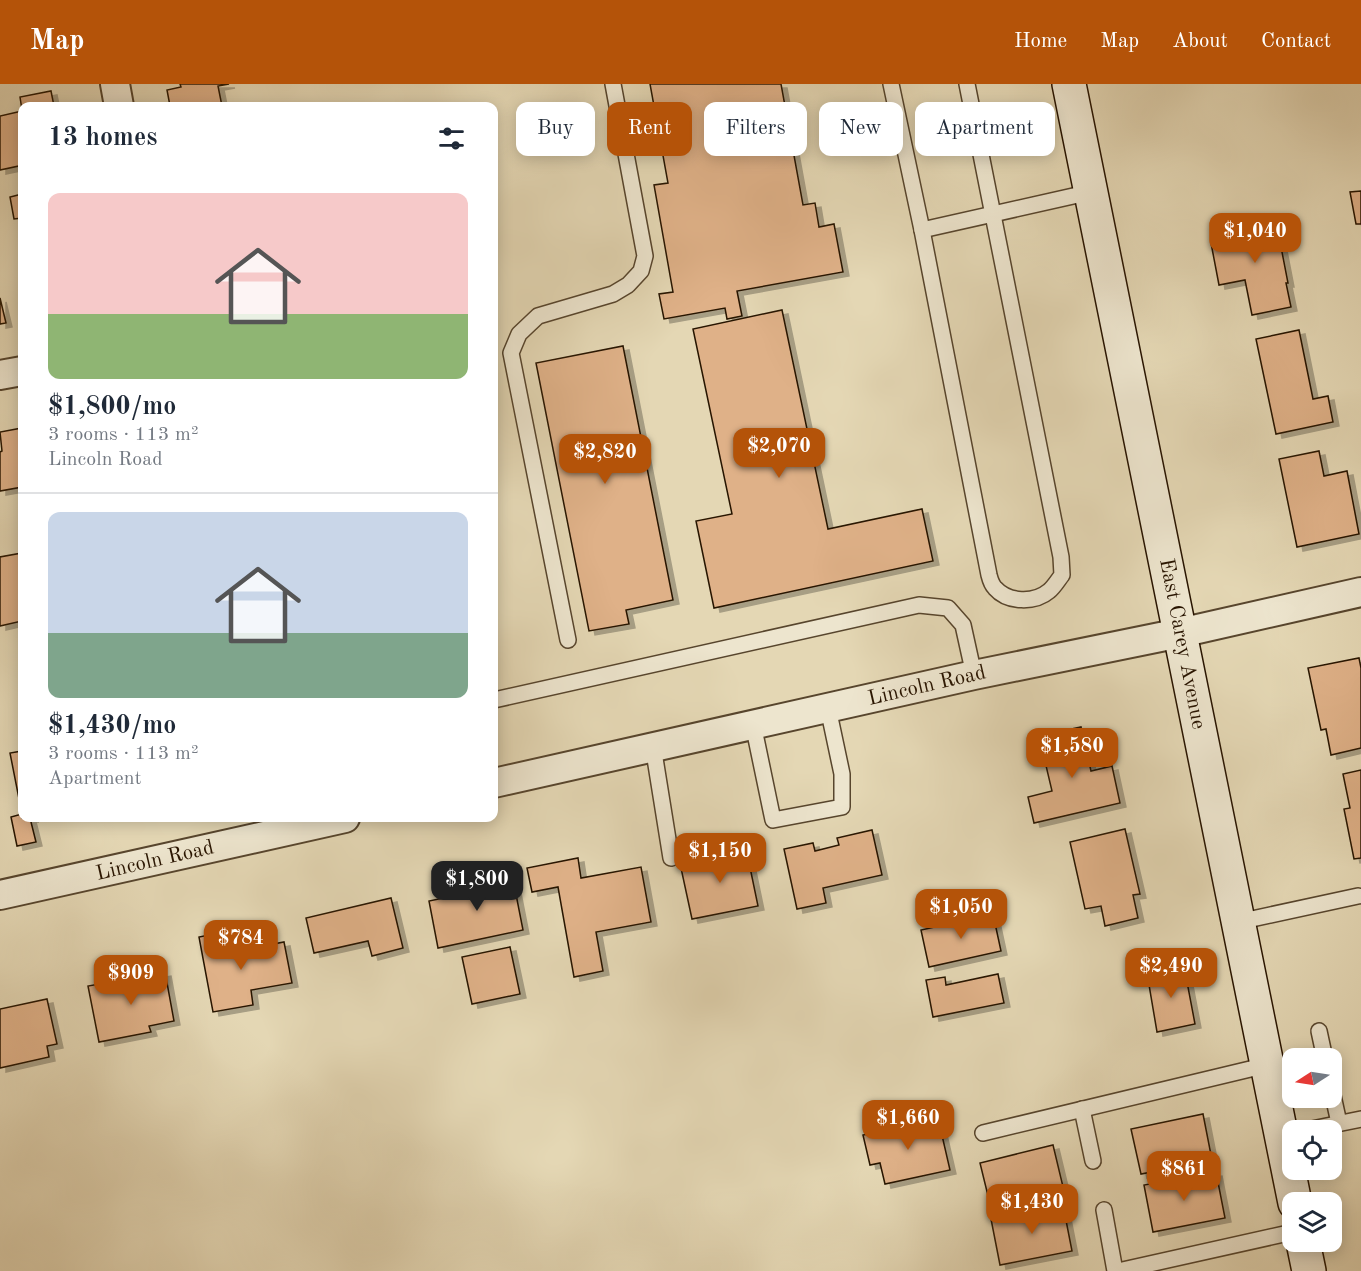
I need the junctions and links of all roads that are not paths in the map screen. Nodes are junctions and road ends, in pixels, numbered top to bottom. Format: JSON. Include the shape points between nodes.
{"nodes":[{"id":1,"x":115,"y":84,"type":"edge"},
{"id":2,"x":613,"y":84,"type":"edge"},
{"id":3,"x":891,"y":84,"type":"edge"},
{"id":4,"x":967,"y":84,"type":"edge"},
{"id":5,"x":1070,"y":84,"type":"edge"},
{"id":6,"x":119,"y":102,"type":"edge"},
{"id":7,"x":1091,"y":192,"type":"junction"},
{"id":8,"x":993,"y":215,"type":"junction"},
{"id":9,"x":922,"y":230,"type":"junction"},
{"id":10,"x":18,"y":372,"type":"edge"},
{"id":11,"x":0,"y":375,"type":"edge"},
{"id":12,"x":1361,"y":592,"type":"edge"},
{"id":13,"x":1180,"y":633,"type":"junction"},
{"id":14,"x":568,"y":640,"type":"dead end"},
{"id":15,"x":974,"y":675,"type":"junction"},
{"id":16,"x":498,"y":699,"type":"edge"},
{"id":17,"x":828,"y":708,"type":"junction"},
{"id":18,"x":753,"y":724,"type":"junction"},
{"id":19,"x":653,"y":746,"type":"junction"},
{"id":20,"x":498,"y":782,"type":"edge"},
{"id":21,"x":309,"y":822,"type":"edge"},
{"id":22,"x":264,"y":827,"type":"edge"},
{"id":23,"x":671,"y":858,"type":"dead end"},
{"id":24,"x":0,"y":895,"type":"edge"},
{"id":25,"x":1358,"y":896,"type":"dead end"},
{"id":26,"x":1238,"y":922,"type":"junction"},
{"id":27,"x":1319,"y":1031,"type":"dead end"},
{"id":28,"x":1323,"y":1048,"type":"edge"},
{"id":29,"x":1267,"y":1065,"type":"junction"},
{"id":30,"x":1082,"y":1109,"type":"junction"},
{"id":31,"x":1361,"y":1119,"type":"edge"},
{"id":32,"x":1287,"y":1120,"type":"edge"},
{"id":33,"x":1342,"y":1122,"type":"edge"},
{"id":34,"x":983,"y":1133,"type":"dead end"},
{"id":35,"x":1093,"y":1161,"type":"dead end"},
{"id":36,"x":1104,"y":1210,"type":"dead end"},
{"id":37,"x":1282,"y":1234,"type":"edge"},
{"id":38,"x":1305,"y":1252,"type":"edge"},
{"id":39,"x":1116,"y":1271,"type":"edge"},
{"id":40,"x":1309,"y":1271,"type":"edge"}],
"edges":[{"from":1,"to":6,"type":"street"},
{"from":2,"to":14,"type":"lane","via":[[645,256],[641,271],[613,294],[538,315],[519,334],[511,352]]},
{"from":3,"to":9,"type":"lane"},
{"from":4,"to":8,"type":"lane"},
{"from":5,"to":7,"type":"main road","name":"East Carey Avenue"},
{"from":7,"to":8,"type":"lane"},
{"from":7,"to":13,"type":"main road","name":"East Carey Avenue"},
{"from":8,"to":9,"type":"lane"},
{"from":8,"to":9,"type":"lane","via":[[1061,557],[1062,575],[1050,591],[1032,600],[1006,596],[994,588],[988,575]]},
{"from":10,"to":11,"type":"street"},
{"from":12,"to":13,"type":"street","name":"Lincoln Road"},
{"from":13,"to":15,"type":"street","name":"Lincoln Road"},
{"from":13,"to":26,"type":"main road","name":"East Carey Avenue"},
{"from":15,"to":16,"type":"lane","via":[[963,625],[948,608],[919,605]]},
{"from":15,"to":17,"type":"street","name":"Lincoln Road"},
{"from":17,"to":18,"type":"street","name":"Lincoln Road"},
{"from":17,"to":18,"type":"lane","via":[[842,774],[842,807],[773,820]]},
{"from":18,"to":19,"type":"street","name":"Lincoln Road"},
{"from":19,"to":20,"type":"street","name":"Lincoln Road"},
{"from":19,"to":23,"type":"lane"},
{"from":21,"to":22,"type":"street","name":"Lincoln Road"},
{"from":22,"to":24,"type":"street","name":"Lincoln Road"},
{"from":25,"to":26,"type":"lane"},
{"from":26,"to":29,"type":"main road","name":"East Carey Avenue"},
{"from":27,"to":28,"type":"lane"},
{"from":29,"to":30,"type":"lane"},
{"from":29,"to":32,"type":"main road","name":"East Carey Avenue"},
{"from":30,"to":34,"type":"lane"},
{"from":30,"to":35,"type":"lane"},
{"from":31,"to":33,"type":"lane"},
{"from":36,"to":39,"type":"lane"},
{"from":37,"to":39,"type":"lane"},
{"from":38,"to":40,"type":"main road"}]}
